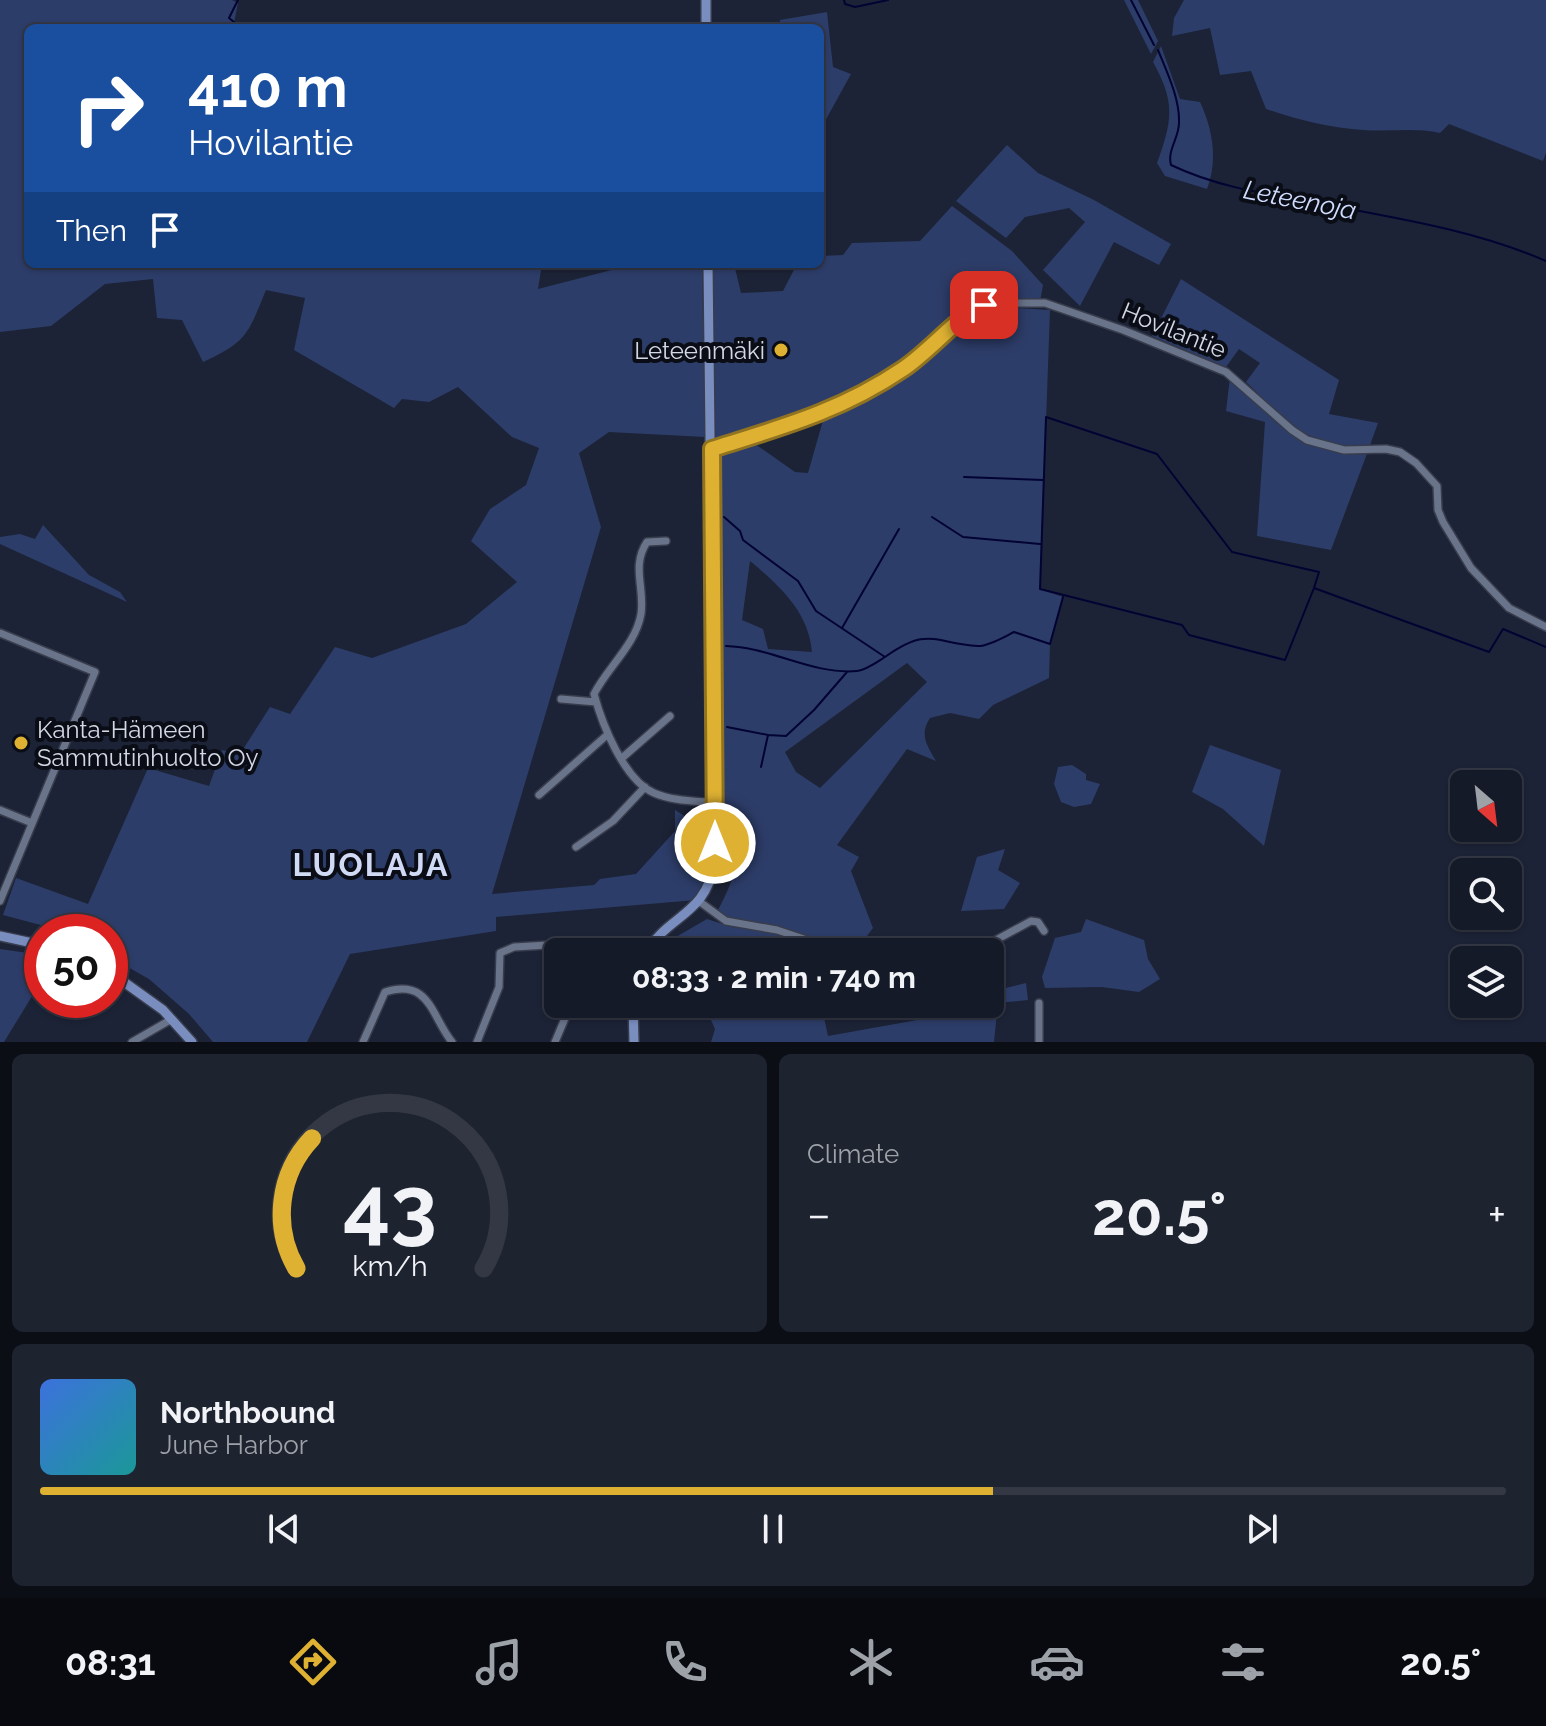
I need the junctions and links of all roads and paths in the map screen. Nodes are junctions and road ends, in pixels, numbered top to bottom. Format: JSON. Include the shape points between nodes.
{"nodes":[{"id":1,"x":706,"y":0,"type":"edge"},
{"id":2,"x":706,"y":24,"type":"edge"},
{"id":3,"x":708,"y":268,"type":"edge"},
{"id":4,"x":712,"y":449,"type":"junction"},
{"id":5,"x":666,"y":541,"type":"dead end"},
{"id":6,"x":1546,"y":627,"type":"edge"},
{"id":7,"x":0,"y":633,"type":"edge"},
{"id":8,"x":595,"y":698,"type":"junction"},
{"id":9,"x":561,"y":699,"type":"dead end"},
{"id":10,"x":670,"y":716,"type":"dead end"},
{"id":11,"x":607,"y":735,"type":"junction"},
{"id":12,"x":622,"y":758,"type":"junction"},
{"id":13,"x":645,"y":787,"type":"junction"},
{"id":14,"x":539,"y":795,"type":"dead end"},
{"id":15,"x":715,"y":803,"type":"junction"},
{"id":16,"x":0,"y":810,"type":"edge"},
{"id":17,"x":32,"y":823,"type":"junction"},
{"id":18,"x":576,"y":847,"type":"dead end"},
{"id":19,"x":0,"y":901,"type":"edge"},
{"id":20,"x":700,"y":902,"type":"junction"},
{"id":21,"x":1044,"y":931,"type":"dead end"},
{"id":22,"x":0,"y":936,"type":"edge"},
{"id":23,"x":656,"y":938,"type":"edge"},
{"id":24,"x":801,"y":938,"type":"edge"},
{"id":25,"x":1000,"y":938,"type":"edge"},
{"id":26,"x":24,"y":941,"type":"edge"},
{"id":27,"x":544,"y":945,"type":"edge"},
{"id":28,"x":128,"y":984,"type":"edge"},
{"id":29,"x":1039,"y":1003,"type":"dead end"},
{"id":30,"x":565,"y":1018,"type":"edge"},
{"id":31,"x":633,"y":1018,"type":"edge"},
{"id":32,"x":172,"y":1019,"type":"junction"},
{"id":33,"x":132,"y":1042,"type":"edge"},
{"id":34,"x":192,"y":1042,"type":"edge"},
{"id":35,"x":363,"y":1042,"type":"edge"},
{"id":36,"x":452,"y":1042,"type":"edge"},
{"id":37,"x":477,"y":1042,"type":"edge"},
{"id":38,"x":555,"y":1042,"type":"edge"},
{"id":39,"x":634,"y":1042,"type":"edge"},
{"id":40,"x":1039,"y":1042,"type":"edge"}],
"edges":[{"from":1,"to":2,"type":"main road"},
{"from":3,"to":4,"type":"main road"},
{"from":4,"to":6,"type":"street","name":"Hovilantie","via":[[827,412],[906,367],[977,307],[1045,303],[1226,372],[1307,440],[1344,450],[1400,452],[1437,486],[1443,522],[1477,577],[1509,608]]},
{"from":4,"to":15,"type":"main road"},
{"from":5,"to":8,"type":"street","via":[[647,542],[637,562],[642,597],[638,627]]},
{"from":7,"to":17,"type":"street","via":[[95,672]]},
{"from":8,"to":9,"type":"street"},
{"from":8,"to":11,"type":"street"},
{"from":10,"to":12,"type":"street"},
{"from":11,"to":12,"type":"street"},
{"from":11,"to":14,"type":"street"},
{"from":12,"to":13,"type":"street"},
{"from":13,"to":15,"type":"street","via":[[674,798]]},
{"from":13,"to":18,"type":"street","via":[[613,821]]},
{"from":15,"to":20,"type":"main road","via":[[715,862]]},
{"from":16,"to":17,"type":"street"},
{"from":17,"to":19,"type":"street"},
{"from":20,"to":23,"type":"main road"},
{"from":20,"to":24,"type":"street","via":[[726,921]]},
{"from":21,"to":25,"type":"street","via":[[1031,921]]},
{"from":22,"to":26,"type":"main road"},
{"from":27,"to":37,"type":"street","via":[[500,953],[499,987]]},
{"from":28,"to":32,"type":"main road"},
{"from":29,"to":40,"type":"street"},
{"from":30,"to":38,"type":"street"},
{"from":31,"to":39,"type":"main road"},
{"from":32,"to":33,"type":"street"},
{"from":32,"to":34,"type":"main road"},
{"from":35,"to":36,"type":"street","via":[[385,992],[403,990],[428,999]]}]}
